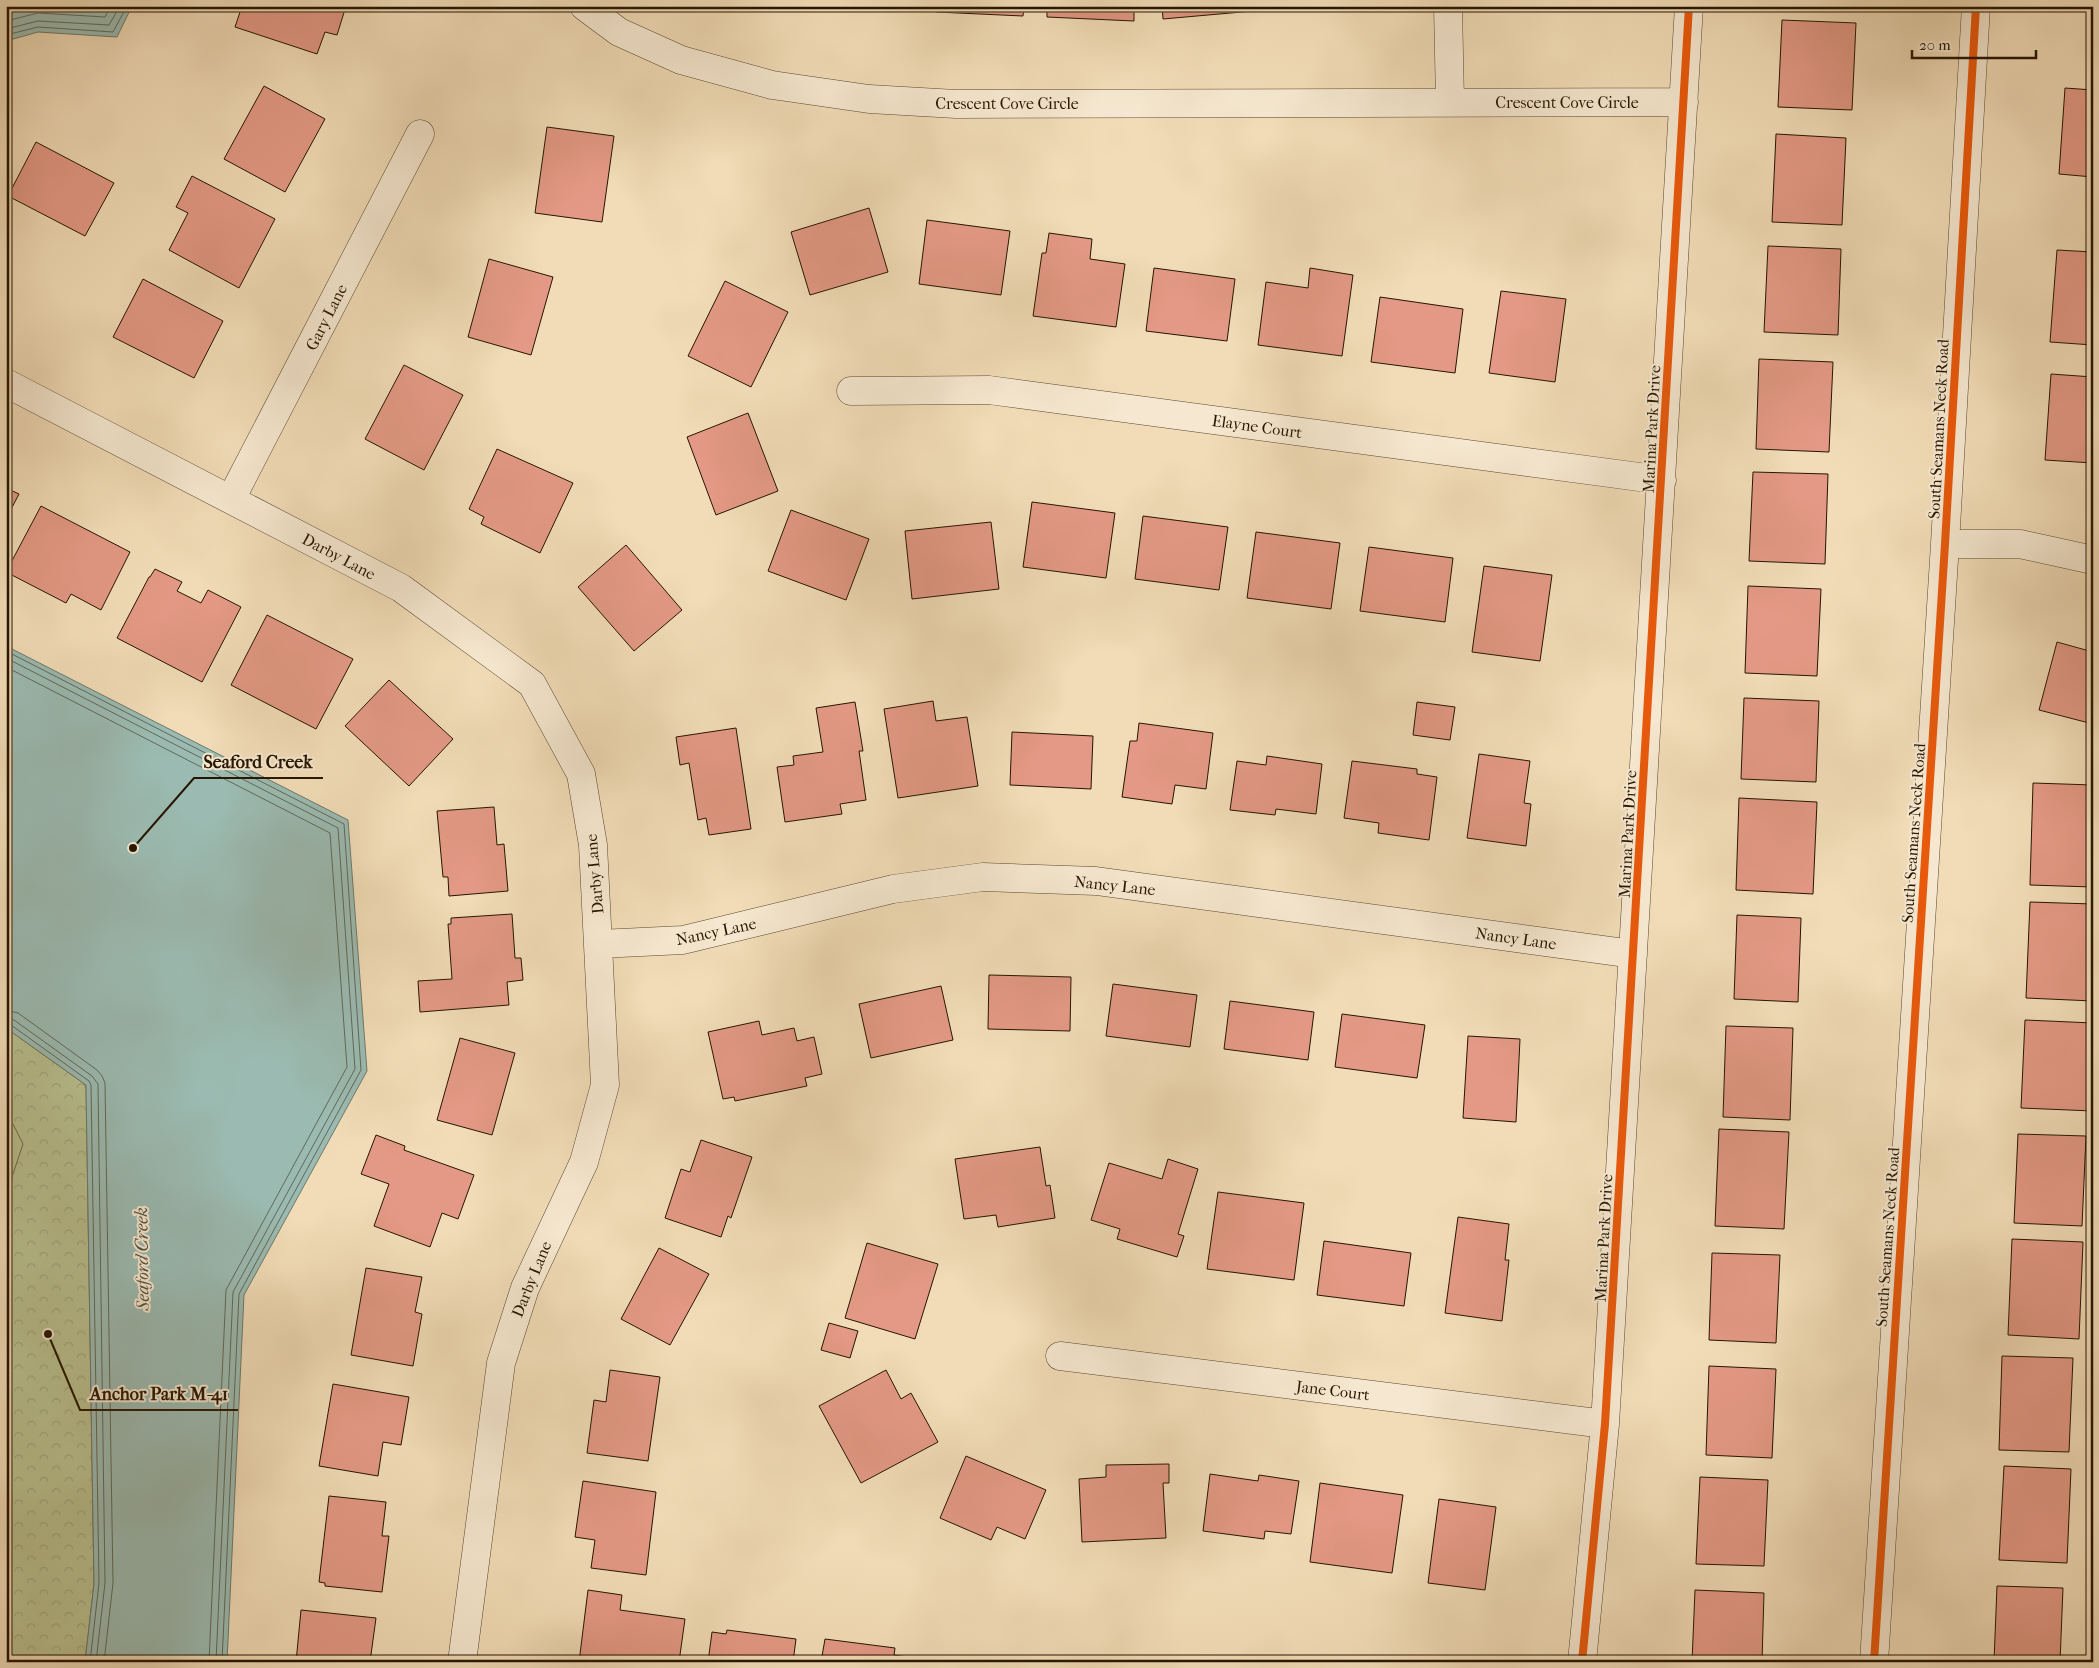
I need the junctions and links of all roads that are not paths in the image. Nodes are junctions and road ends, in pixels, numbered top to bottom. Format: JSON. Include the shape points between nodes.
{"nodes":[{"id":1,"x":584,"y":6,"type":"edge"},
{"id":2,"x":1448,"y":6,"type":"edge"},
{"id":3,"x":1689,"y":6,"type":"edge"},
{"id":4,"x":1976,"y":6,"type":"edge"},
{"id":5,"x":1450,"y":102,"type":"junction"},
{"id":6,"x":1684,"y":102,"type":"junction"},
{"id":7,"x":420,"y":134,"type":"dead end"},
{"id":8,"x":6,"y":383,"type":"edge"},
{"id":9,"x":851,"y":390,"type":"dead end"},
{"id":10,"x":1662,"y":480,"type":"junction"},
{"id":11,"x":231,"y":499,"type":"junction"},
{"id":12,"x":1945,"y":544,"type":"junction"},
{"id":13,"x":2093,"y":560,"type":"edge"},
{"id":14,"x":599,"y":944,"type":"junction"},
{"id":15,"x":1633,"y":954,"type":"junction"},
{"id":16,"x":1060,"y":1356,"type":"dead end"},
{"id":17,"x":1605,"y":1424,"type":"junction"},
{"id":18,"x":462,"y":1662,"type":"edge"},
{"id":19,"x":1582,"y":1662,"type":"edge"},
{"id":20,"x":1874,"y":1662,"type":"edge"}],
"edges":[{"from":1,"to":5,"type":"street","name":"Crescent Cove Circle","via":[[619,32],[681,60],[772,85],[869,99],[956,104]]},
{"from":2,"to":5,"type":"street"},
{"from":3,"to":6,"type":"street","name":"Marina Park Drive"},
{"from":4,"to":12,"type":"street","name":"South Seamans Neck Road"},
{"from":5,"to":6,"type":"street","name":"Crescent Cove Circle"},
{"from":6,"to":10,"type":"street","name":"Marina Park Drive"},
{"from":7,"to":11,"type":"street","name":"Gary Lane"},
{"from":8,"to":11,"type":"street","name":"Darby Lane"},
{"from":9,"to":10,"type":"street","name":"Elayne Court","via":[[989,390]]},
{"from":10,"to":15,"type":"street","name":"Marina Park Drive"},
{"from":11,"to":14,"type":"street","name":"Darby Lane","via":[[401,588],[532,684],[581,774],[593,845]]},
{"from":12,"to":13,"type":"street","via":[[2020,544]]},
{"from":12,"to":20,"type":"street","name":"South Seamans Neck Road"},
{"from":14,"to":15,"type":"street","name":"Nancy Lane","via":[[683,940],[892,889],[983,876],[1096,881]]},
{"from":14,"to":18,"type":"street","name":"Darby Lane","via":[[605,1085],[584,1162],[524,1288],[502,1363]]},
{"from":15,"to":17,"type":"street","name":"Marina Park Drive"},
{"from":16,"to":17,"type":"street","name":"Jane Court"},
{"from":17,"to":19,"type":"street","name":"Marina Park Drive"}]}
